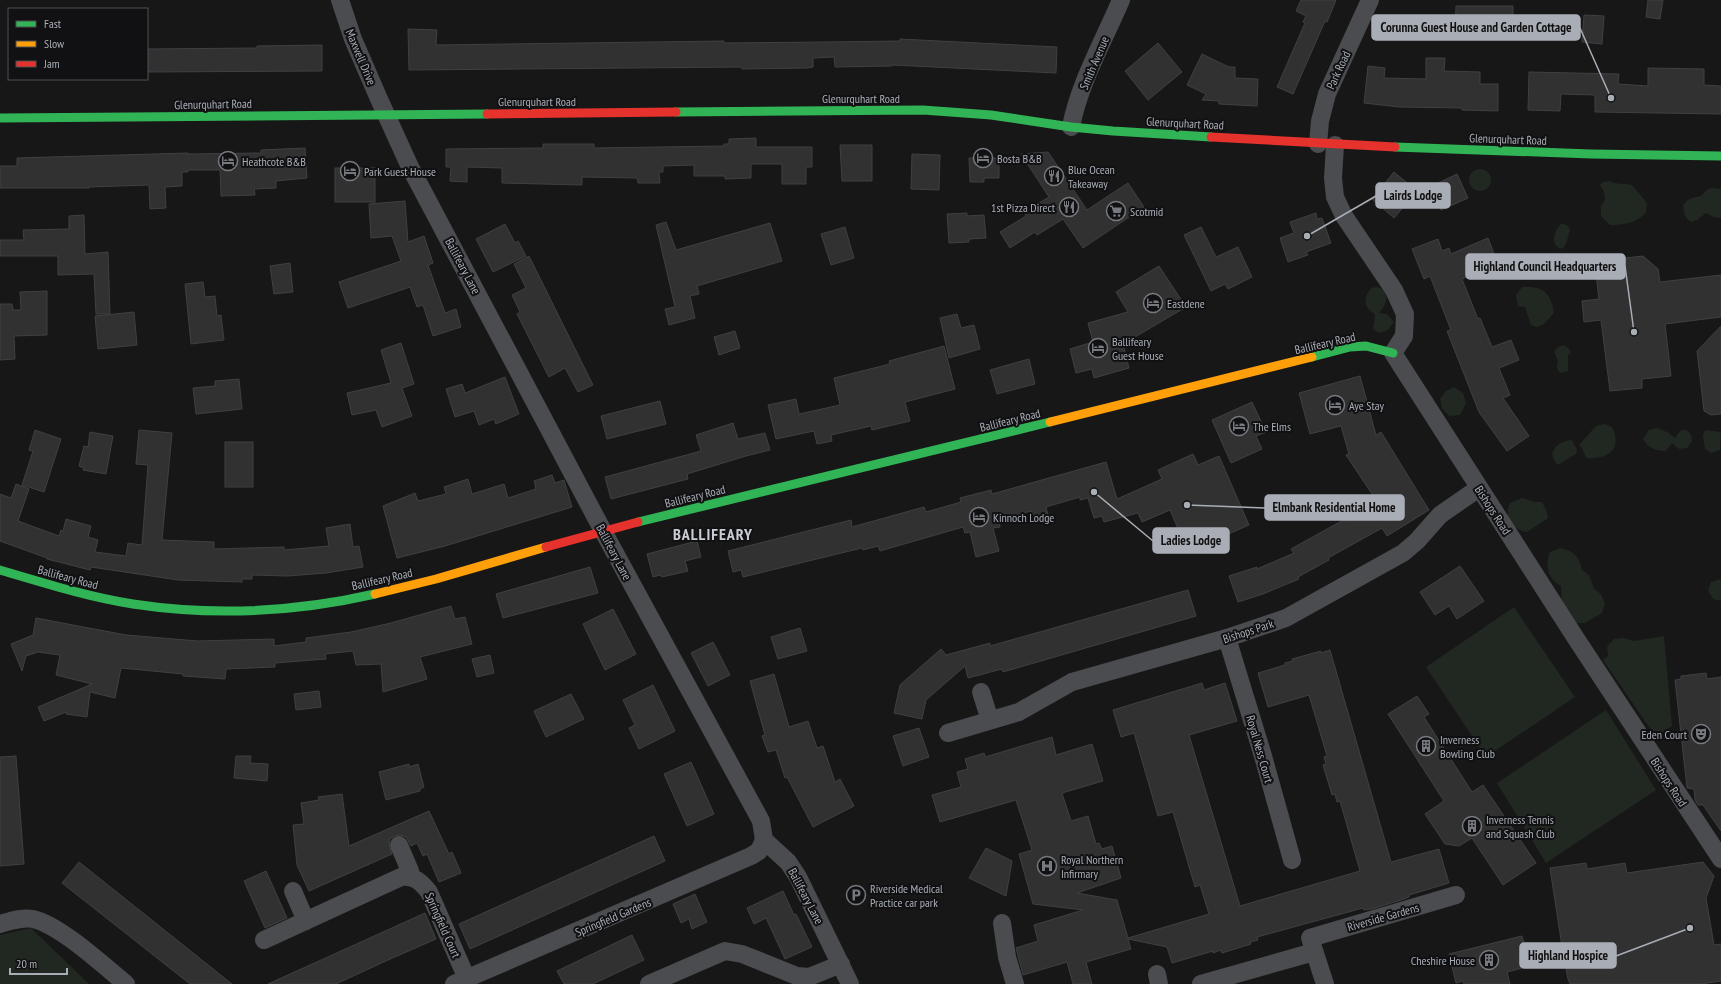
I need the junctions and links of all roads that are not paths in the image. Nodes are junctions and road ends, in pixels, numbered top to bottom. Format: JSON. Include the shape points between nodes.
{"nodes":[{"id":1,"x":340,"y":0,"type":"edge"},
{"id":2,"x":1121,"y":0,"type":"edge"},
{"id":3,"x":1370,"y":0,"type":"edge"},
{"id":4,"x":385,"y":114,"type":"junction"},
{"id":5,"x":0,"y":118,"type":"edge"},
{"id":6,"x":1071,"y":127,"type":"junction"},
{"id":7,"x":1326,"y":145,"type":"junction"},
{"id":8,"x":1721,"y":156,"type":"edge"},
{"id":9,"x":1393,"y":353,"type":"junction"},
{"id":10,"x":1479,"y":488,"type":"junction"},
{"id":11,"x":603,"y":531,"type":"junction"},
{"id":12,"x":0,"y":572,"type":"edge"},
{"id":13,"x":1227,"y":638,"type":"junction"},
{"id":14,"x":981,"y":692,"type":"dead end"},
{"id":15,"x":990,"y":720,"type":"junction"},
{"id":16,"x":948,"y":733,"type":"dead end"},
{"id":17,"x":764,"y":840,"type":"junction"},
{"id":18,"x":399,"y":845,"type":"dead end"},
{"id":19,"x":1721,"y":859,"type":"edge"},
{"id":20,"x":1292,"y":860,"type":"dead end"},
{"id":21,"x":411,"y":876,"type":"junction"},
{"id":22,"x":293,"y":891,"type":"dead end"},
{"id":23,"x":1456,"y":895,"type":"dead end"},
{"id":24,"x":306,"y":921,"type":"junction"},
{"id":25,"x":1002,"y":923,"type":"dead end"},
{"id":26,"x":0,"y":924,"type":"edge"},
{"id":27,"x":264,"y":940,"type":"dead end"},
{"id":28,"x":1311,"y":940,"type":"junction"},
{"id":29,"x":841,"y":964,"type":"junction"},
{"id":30,"x":461,"y":982,"type":"edge"},
{"id":31,"x":126,"y":984,"type":"edge"},
{"id":32,"x":649,"y":984,"type":"edge"},
{"id":33,"x":850,"y":984,"type":"edge"},
{"id":34,"x":1015,"y":984,"type":"edge"},
{"id":35,"x":1201,"y":984,"type":"edge"},
{"id":36,"x":1325,"y":984,"type":"edge"}],
"edges":[{"from":1,"to":4,"type":"street","name":"Maxwell Drive","via":[[353,39]]},
{"from":2,"to":6,"type":"street","name":"Smith Avenue","via":[[1083,86]]},
{"from":3,"to":7,"type":"street","name":"Park Road","via":[[1327,94],[1320,121]]},
{"from":4,"to":5,"type":"main road","name":"Glenurquhart Road"},
{"from":4,"to":6,"type":"main road","name":"Glenurquhart Road","via":[[923,110],[992,115]]},
{"from":4,"to":11,"type":"street","name":"Ballifeary Lane","via":[[410,167]]},
{"from":6,"to":7,"type":"main road","name":"Glenurquhart Road"},
{"from":7,"to":8,"type":"main road","name":"Glenurquhart Road"},
{"from":7,"to":9,"type":"street","via":[[1335,197],[1344,216],[1394,290],[1405,314],[1404,336]]},
{"from":9,"to":10,"type":"street","name":"Bishops Road"},
{"from":9,"to":11,"type":"main road","name":"Ballifeary Road","via":[[1366,346],[1350,348]]},
{"from":10,"to":13,"type":"street","name":"Bishops Park","via":[[1440,515],[1403,552],[1286,618]]},
{"from":10,"to":19,"type":"street","name":"Bishops Road"},
{"from":11,"to":12,"type":"main road","name":"Ballifeary Road","via":[[395,590],[334,602],[283,608],[175,609],[121,603]]},
{"from":11,"to":17,"type":"street","name":"Ballifeary Lane","via":[[761,821]]},
{"from":13,"to":15,"type":"street","name":"Bishops Park","via":[[1072,682],[1018,712]]},
{"from":13,"to":20,"type":"street","name":"Royal Ness Court"},
{"from":14,"to":15,"type":"street"},
{"from":15,"to":16,"type":"street","name":"Bishops Park"},
{"from":17,"to":29,"type":"street","name":"Ballifeary Lane","via":[[788,862],[798,877]]},
{"from":17,"to":30,"type":"street","name":"Springfield Gardens","via":[[759,850],[751,856]]},
{"from":18,"to":21,"type":"street"},
{"from":21,"to":24,"type":"street","via":[[401,877]]},
{"from":21,"to":30,"type":"street","name":"Springfield Court","via":[[420,880],[429,892]]},
{"from":22,"to":24,"type":"street"},
{"from":23,"to":28,"type":"street","name":"Riverside Gardens"},
{"from":24,"to":27,"type":"street"},
{"from":25,"to":34,"type":"street","via":[[1007,957]]},
{"from":26,"to":31,"type":"street","via":[[23,918],[46,923],[63,933]]},
{"from":28,"to":35,"type":"street","name":"Riverside Gardens"},
{"from":28,"to":36,"type":"street"},
{"from":29,"to":32,"type":"street","via":[[809,977],[797,976],[742,954],[725,951]]},
{"from":29,"to":33,"type":"street","name":"Ballifeary Lane"}]}
